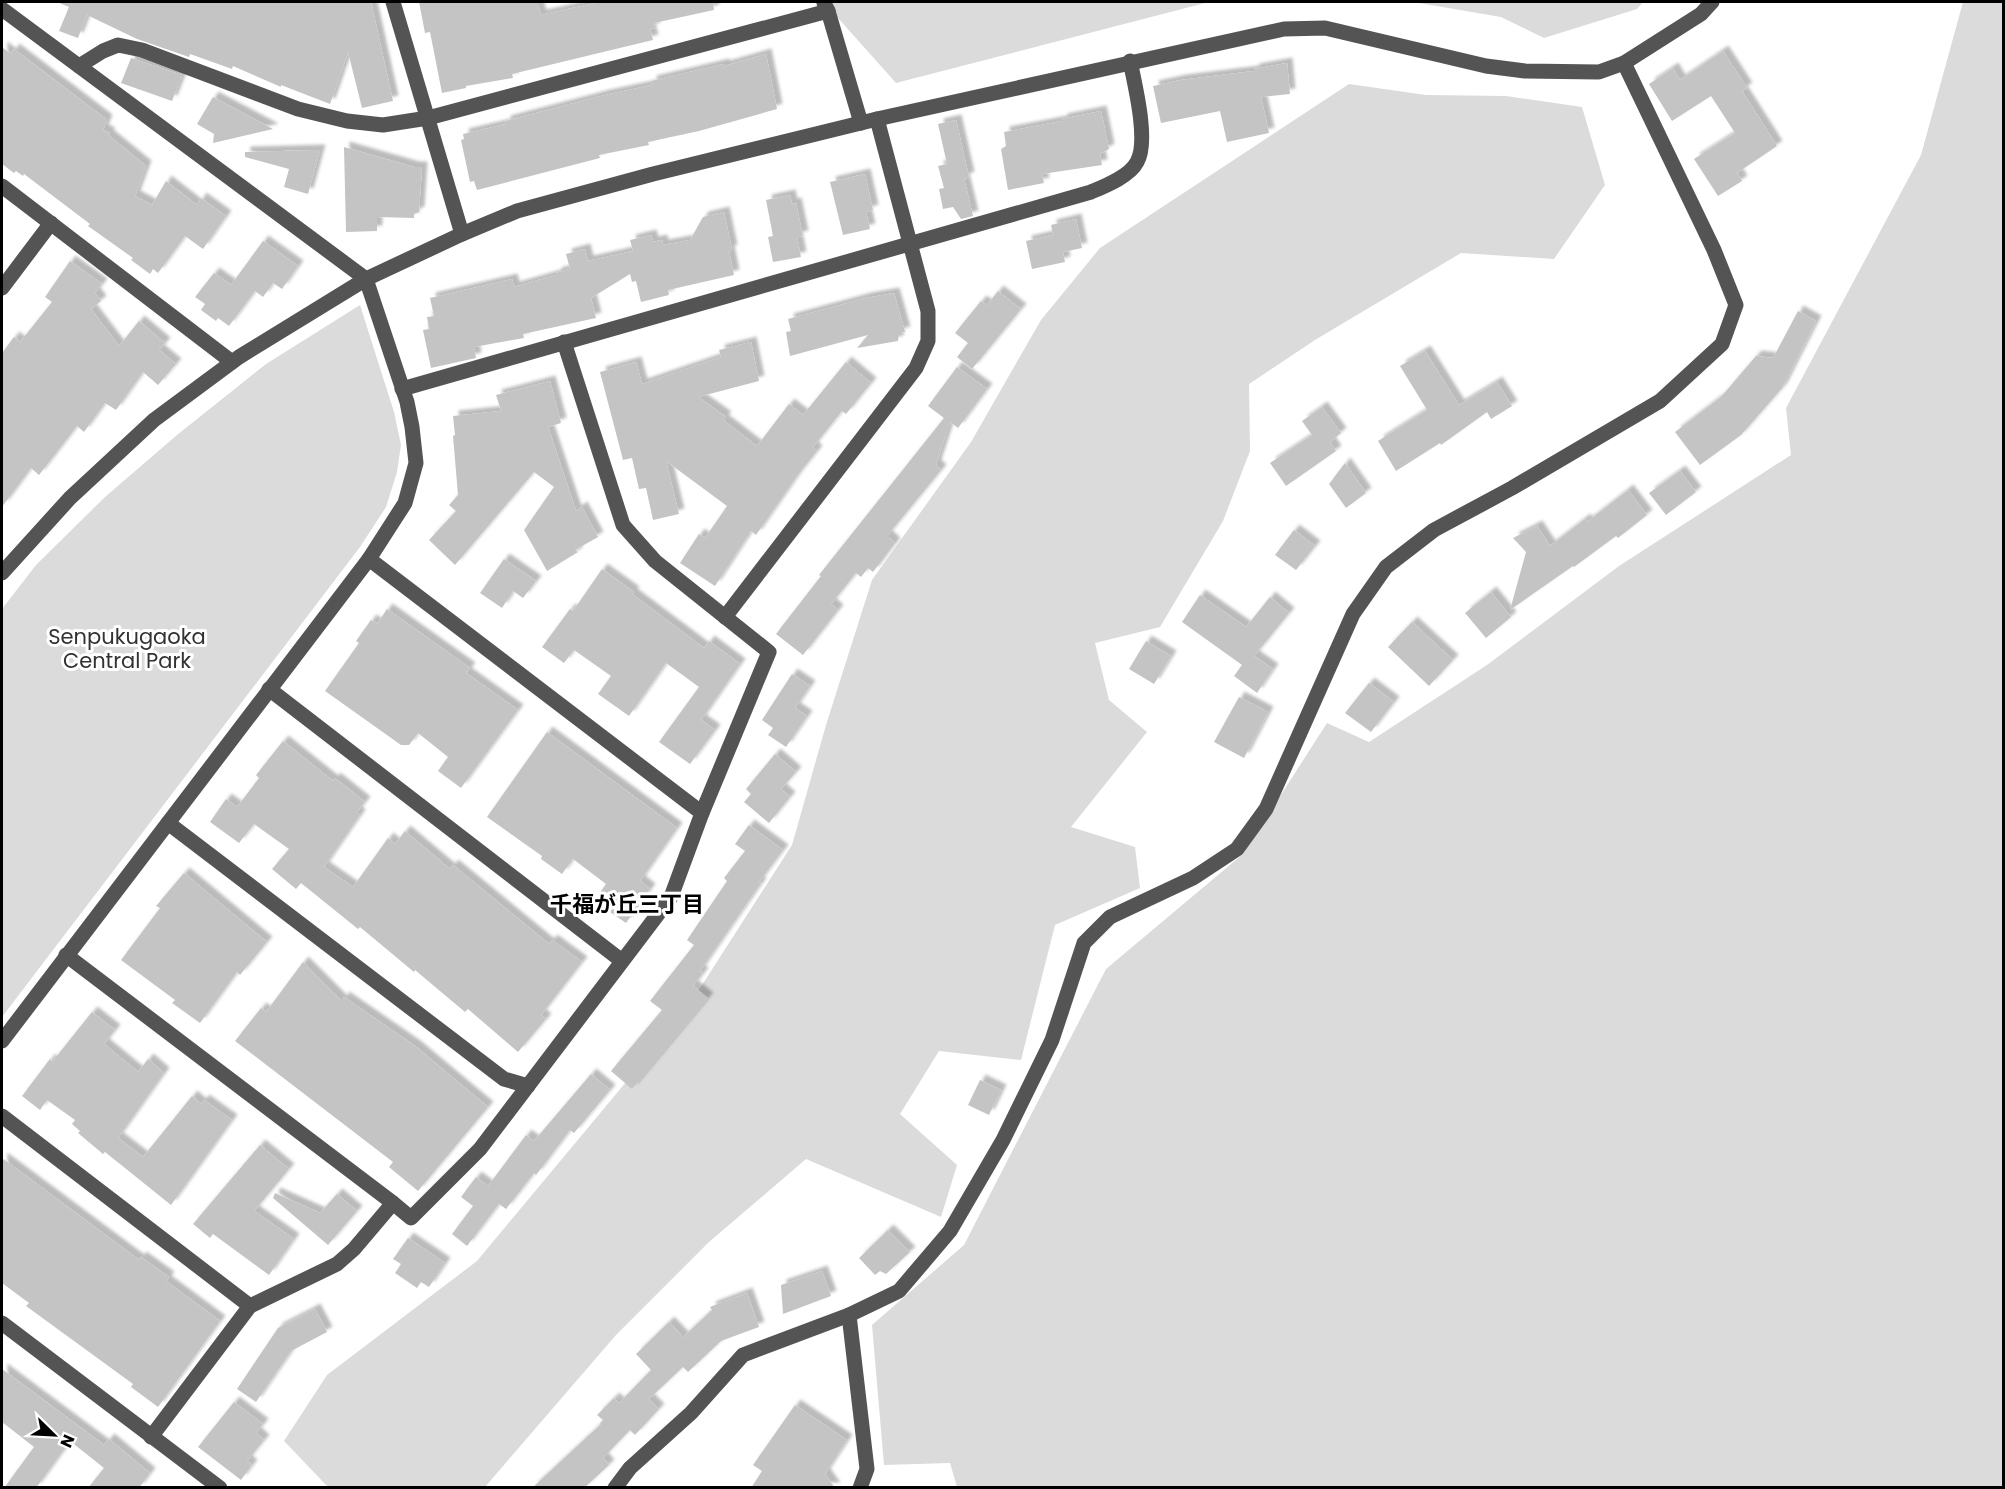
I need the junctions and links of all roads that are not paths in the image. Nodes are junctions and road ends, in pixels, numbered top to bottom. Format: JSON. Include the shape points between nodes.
{"nodes":[{"id":1,"x":393,"y":2,"type":"edge"},
{"id":2,"x":1712,"y":2,"type":"edge"},
{"id":3,"x":825,"y":6,"type":"edge"},
{"id":4,"x":2,"y":12,"type":"edge"},
{"id":5,"x":1130,"y":61,"type":"junction"},
{"id":6,"x":1624,"y":63,"type":"junction"},
{"id":7,"x":79,"y":66,"type":"junction"},
{"id":8,"x":428,"y":118,"type":"junction"},
{"id":9,"x":877,"y":119,"type":"junction"},
{"id":10,"x":861,"y":123,"type":"junction"},
{"id":11,"x":2,"y":186,"type":"edge"},
{"id":12,"x":51,"y":223,"type":"junction"},
{"id":13,"x":462,"y":234,"type":"junction"},
{"id":14,"x":910,"y":244,"type":"junction"},
{"id":15,"x":366,"y":279,"type":"junction"},
{"id":16,"x":2,"y":288,"type":"edge"},
{"id":17,"x":564,"y":342,"type":"junction"},
{"id":18,"x":232,"y":362,"type":"junction"},
{"id":19,"x":402,"y":388,"type":"junction"},
{"id":20,"x":369,"y":559,"type":"junction"},
{"id":21,"x":2,"y":573,"type":"edge"},
{"id":22,"x":726,"y":617,"type":"junction"},
{"id":23,"x":269,"y":689,"type":"junction"},
{"id":24,"x":702,"y":813,"type":"junction"},
{"id":25,"x":168,"y":823,"type":"junction"},
{"id":26,"x":66,"y":955,"type":"junction"},
{"id":27,"x":622,"y":961,"type":"junction"},
{"id":28,"x":2,"y":1041,"type":"edge"},
{"id":29,"x":528,"y":1086,"type":"junction"},
{"id":30,"x":2,"y":1116,"type":"edge"},
{"id":31,"x":393,"y":1203,"type":"junction"},
{"id":32,"x":250,"y":1306,"type":"junction"},
{"id":33,"x":849,"y":1315,"type":"junction"},
{"id":34,"x":2,"y":1323,"type":"edge"},
{"id":35,"x":151,"y":1437,"type":"junction"},
{"id":36,"x":220,"y":1488,"type":"edge"},
{"id":37,"x":615,"y":1488,"type":"edge"},
{"id":38,"x":860,"y":1488,"type":"edge"}],
"edges":[{"from":1,"to":8,"type":"street"},
{"from":2,"to":6,"type":"street","via":[[1701,14]]},
{"from":3,"to":8,"type":"street"},
{"from":3,"to":10,"type":"street"},
{"from":4,"to":7,"type":"street"},
{"from":5,"to":6,"type":"street","via":[[1284,28],[1325,28],[1485,66],[1525,71],[1599,72]]},
{"from":5,"to":9,"type":"street"},
{"from":5,"to":14,"type":"street","via":[[1142,138],[1137,162],[1120,179],[1091,192]]},
{"from":6,"to":33,"type":"street","via":[[1714,250],[1736,305],[1722,344],[1660,401],[1434,530],[1386,567],[1353,614],[1260,817],[1237,849],[1193,878],[1110,917],[1084,943],[1052,1040],[1003,1140],[950,1231],[898,1291]]},
{"from":7,"to":8,"type":"street","via":[[118,45],[142,50],[298,109],[347,121],[383,125]]},
{"from":7,"to":15,"type":"street"},
{"from":8,"to":13,"type":"street"},
{"from":9,"to":10,"type":"street"},
{"from":9,"to":14,"type":"street"},
{"from":10,"to":13,"type":"street","via":[[517,211]]},
{"from":11,"to":12,"type":"street"},
{"from":12,"to":16,"type":"street"},
{"from":12,"to":18,"type":"street"},
{"from":13,"to":15,"type":"street"},
{"from":14,"to":17,"type":"street"},
{"from":14,"to":22,"type":"street","via":[[928,311],[928,341],[916,368]]},
{"from":15,"to":18,"type":"street"},
{"from":15,"to":19,"type":"street"},
{"from":17,"to":19,"type":"street"},
{"from":17,"to":22,"type":"street","via":[[623,525],[655,561]]},
{"from":18,"to":21,"type":"street","via":[[154,420],[70,498]]},
{"from":19,"to":20,"type":"street","via":[[416,463],[405,503]]},
{"from":20,"to":23,"type":"street"},
{"from":20,"to":24,"type":"street"},
{"from":22,"to":24,"type":"street","via":[[769,652]]},
{"from":23,"to":25,"type":"street"},
{"from":23,"to":27,"type":"street"},
{"from":24,"to":27,"type":"street","via":[[671,897]]},
{"from":25,"to":26,"type":"street"},
{"from":25,"to":29,"type":"street","via":[[504,1079]]},
{"from":26,"to":28,"type":"street"},
{"from":26,"to":31,"type":"street"},
{"from":27,"to":29,"type":"street"},
{"from":29,"to":31,"type":"street","via":[[480,1149],[411,1218]]},
{"from":30,"to":32,"type":"street"},
{"from":31,"to":32,"type":"street","via":[[338,1264]]},
{"from":32,"to":35,"type":"street"},
{"from":33,"to":37,"type":"street","via":[[742,1355],[691,1413],[630,1468]]},
{"from":33,"to":38,"type":"street","via":[[867,1469]]},
{"from":34,"to":35,"type":"street"},
{"from":35,"to":36,"type":"street"}]}
